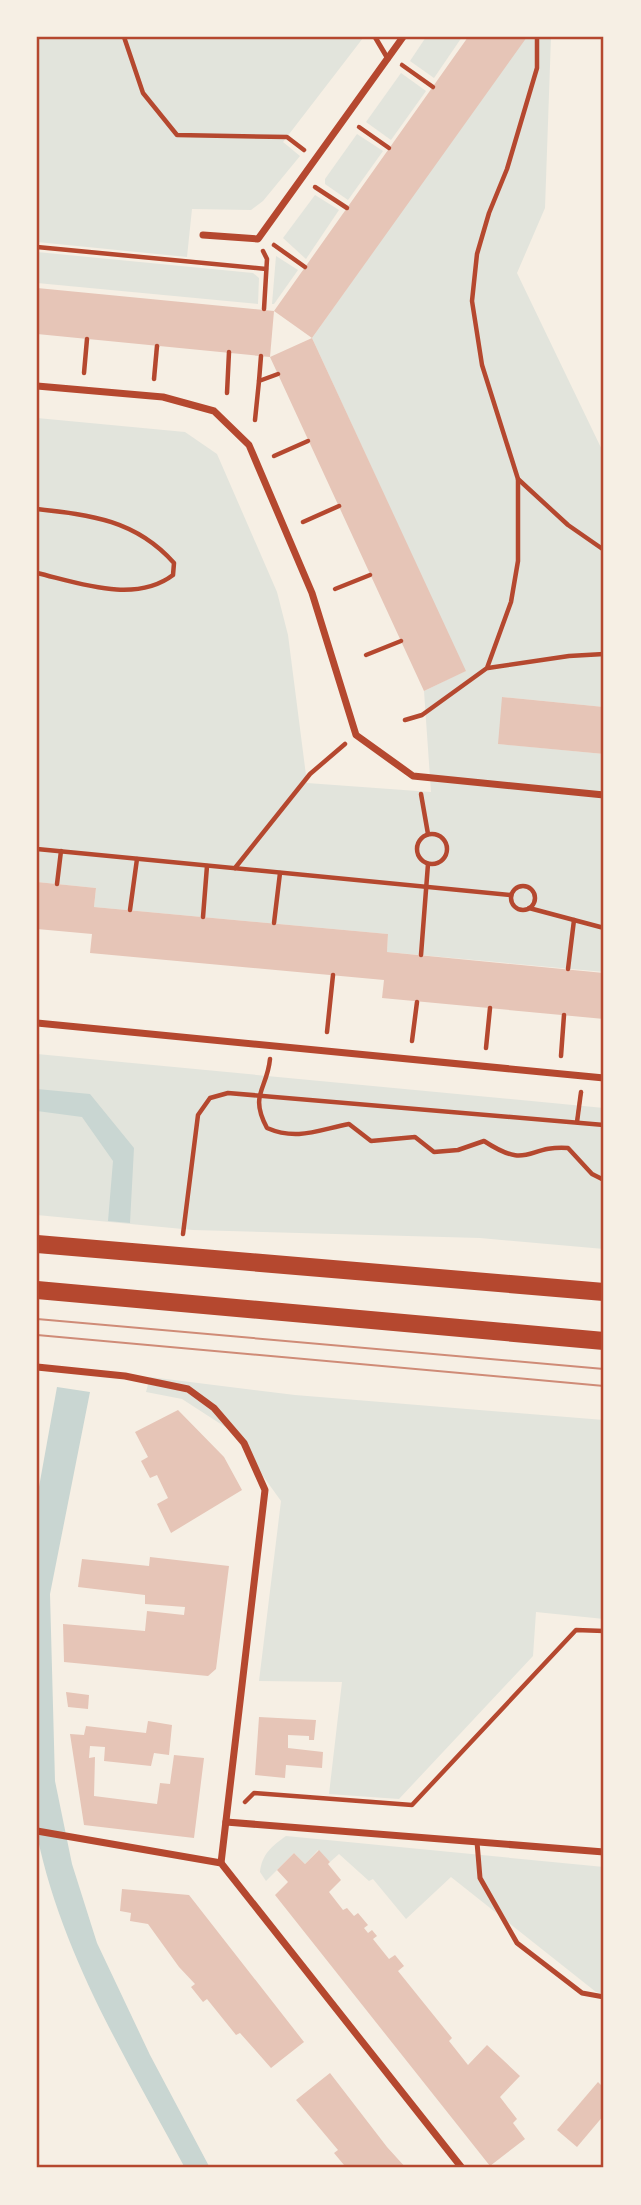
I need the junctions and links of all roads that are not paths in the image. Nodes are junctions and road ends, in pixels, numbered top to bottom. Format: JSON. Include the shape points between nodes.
{"nodes":[{"id":1,"x":375,"y":37,"type":"edge"},
{"id":2,"x":403,"y":37,"type":"edge"},
{"id":3,"x":388,"y":59,"type":"junction"},
{"id":4,"x":203,"y":234,"type":"dead end"},
{"id":5,"x":37,"y":386,"type":"edge"},
{"id":6,"x":604,"y":795,"type":"edge"},
{"id":7,"x":37,"y":1023,"type":"edge"},
{"id":8,"x":604,"y":1078,"type":"edge"},
{"id":9,"x":37,"y":1244,"type":"edge"},
{"id":10,"x":37,"y":1290,"type":"edge"},
{"id":11,"x":604,"y":1292,"type":"edge"},
{"id":12,"x":604,"y":1340,"type":"edge"},
{"id":13,"x":37,"y":1367,"type":"edge"},
{"id":14,"x":226,"y":1822,"type":"junction"},
{"id":15,"x":37,"y":1831,"type":"edge"},
{"id":16,"x":477,"y":1842,"type":"junction"},
{"id":17,"x":604,"y":1852,"type":"edge"},
{"id":18,"x":221,"y":1863,"type":"junction"},
{"id":19,"x":604,"y":1997,"type":"edge"},
{"id":20,"x":462,"y":2168,"type":"edge"}],
"edges":[{"from":1,"to":3,"type":"lane"},
{"from":2,"to":3,"type":"street"},
{"from":3,"to":4,"type":"street","via":[[258,239]]},
{"from":5,"to":6,"type":"street","via":[[163,397],[214,411],[250,445],[312,593],[356,735],[413,776]]},
{"from":7,"to":8,"type":"street"},
{"from":9,"to":11,"type":"main road"},
{"from":10,"to":12,"type":"main road"},
{"from":13,"to":14,"type":"street","via":[[125,1376],[188,1389],[214,1408],[244,1443],[265,1490]]},
{"from":14,"to":16,"type":"street"},
{"from":14,"to":18,"type":"street"},
{"from":15,"to":18,"type":"street"},
{"from":16,"to":17,"type":"street"},
{"from":16,"to":19,"type":"lane","via":[[480,1878],[517,1943],[582,1993]]},
{"from":18,"to":20,"type":"street"}]}
